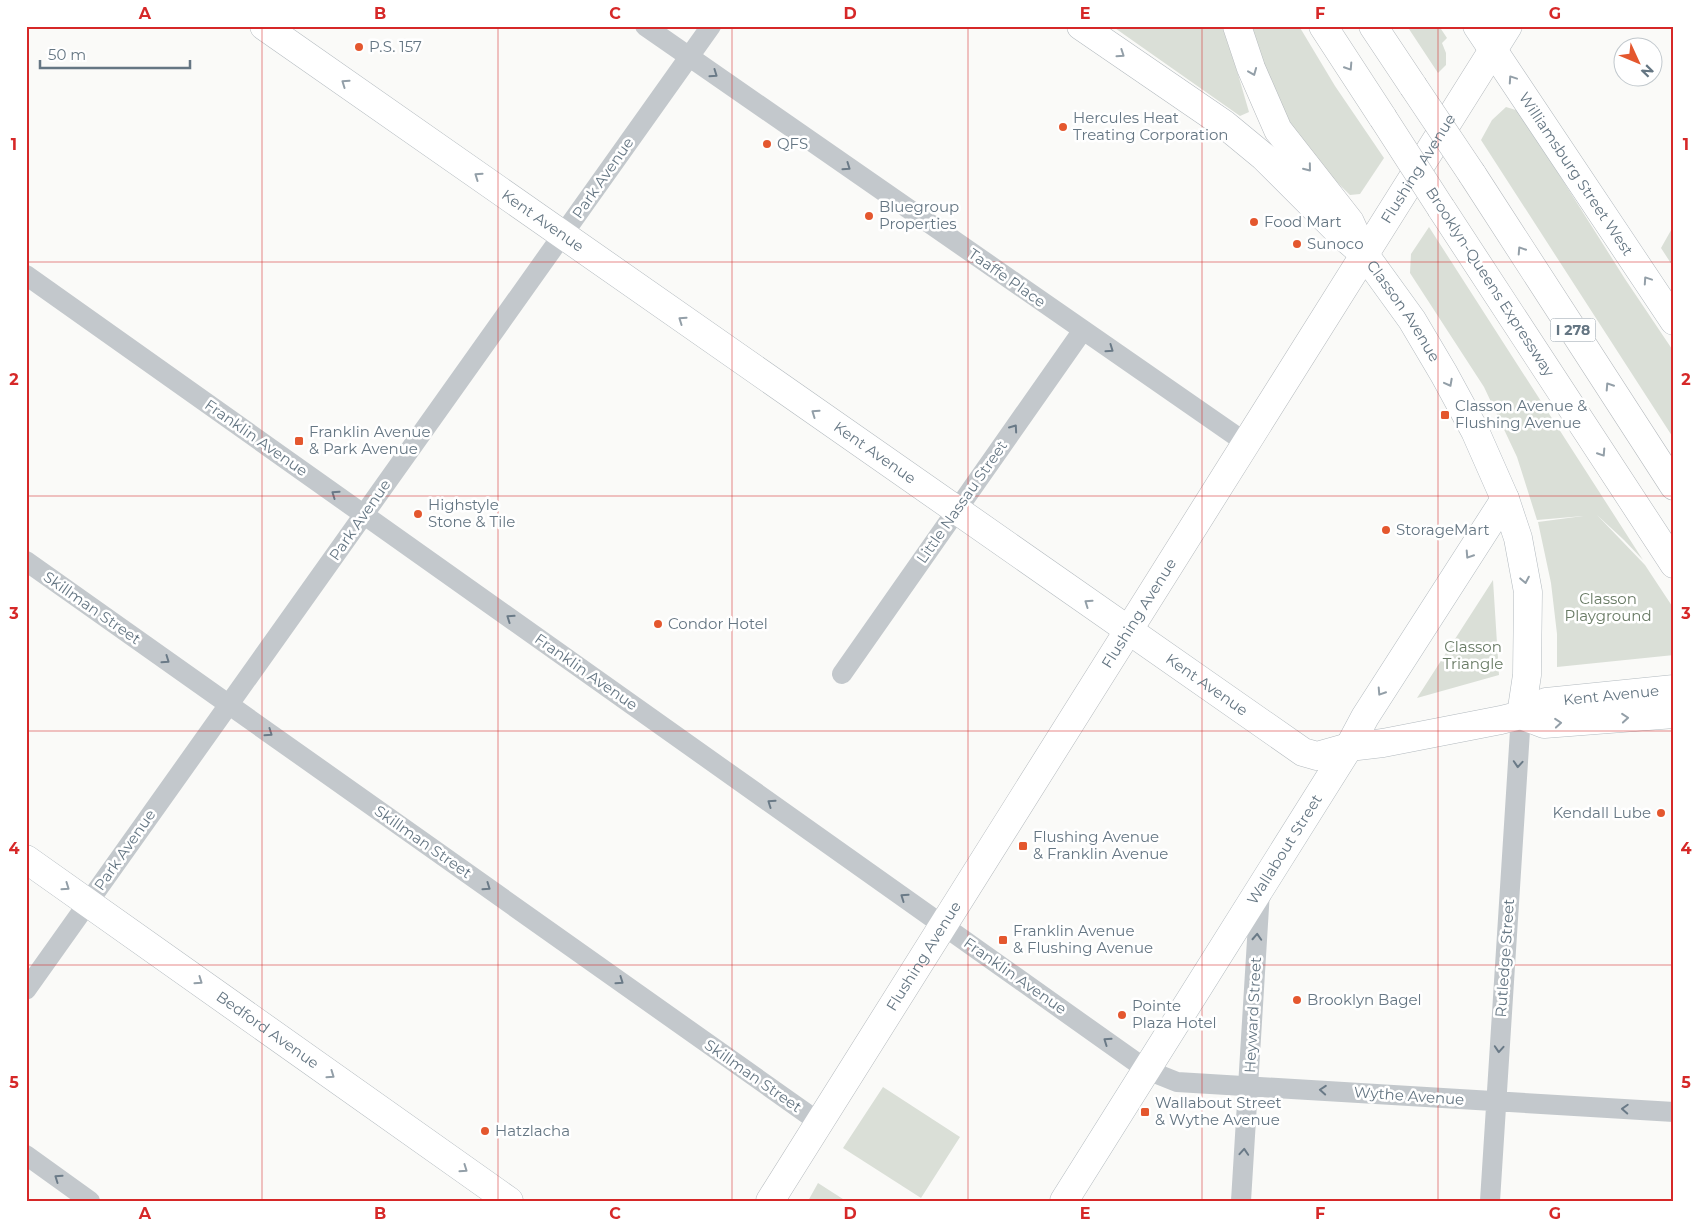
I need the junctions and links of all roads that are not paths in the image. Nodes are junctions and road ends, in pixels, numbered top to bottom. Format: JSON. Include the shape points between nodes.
{"nodes":[{"id":1,"x":264,"y":26,"type":"edge"},
{"id":2,"x":645,"y":26,"type":"edge"},
{"id":3,"x":711,"y":26,"type":"edge"},
{"id":4,"x":1081,"y":26,"type":"edge"},
{"id":5,"x":1238,"y":26,"type":"edge"},
{"id":6,"x":1323,"y":26,"type":"edge"},
{"id":7,"x":1373,"y":26,"type":"edge"},
{"id":8,"x":1477,"y":26,"type":"edge"},
{"id":9,"x":1508,"y":26,"type":"edge"},
{"id":10,"x":1493,"y":50,"type":"junction"},
{"id":11,"x":689,"y":57,"type":"junction"},
{"id":12,"x":562,"y":236,"type":"junction"},
{"id":13,"x":1365,"y":255,"type":"junction"},
{"id":14,"x":26,"y":275,"type":"edge"},
{"id":15,"x":1674,"y":321,"type":"edge"},
{"id":16,"x":1083,"y":330,"type":"junction"},
{"id":17,"x":1246,"y":444,"type":"junction"},
{"id":18,"x":1674,"y":486,"type":"edge"},
{"id":19,"x":1504,"y":499,"type":"junction"},
{"id":20,"x":956,"y":511,"type":"junction"},
{"id":21,"x":364,"y":514,"type":"junction"},
{"id":22,"x":26,"y":561,"type":"edge"},
{"id":23,"x":1674,"y":564,"type":"edge"},
{"id":24,"x":1128,"y":631,"type":"junction"},
{"id":25,"x":842,"y":674,"type":"dead end"},
{"id":26,"x":1674,"y":689,"type":"edge"},
{"id":27,"x":229,"y":705,"type":"junction"},
{"id":28,"x":1674,"y":714,"type":"edge"},
{"id":29,"x":1521,"y":716,"type":"junction"},
{"id":30,"x":1349,"y":748,"type":"junction"},
{"id":31,"x":26,"y":859,"type":"edge"},
{"id":32,"x":1260,"y":890,"type":"junction"},
{"id":33,"x":88,"y":902,"type":"junction"},
{"id":34,"x":944,"y":925,"type":"junction"},
{"id":35,"x":26,"y":990,"type":"edge"},
{"id":36,"x":1147,"y":1070,"type":"junction"},
{"id":37,"x":1249,"y":1086,"type":"junction"},
{"id":38,"x":1496,"y":1101,"type":"junction"},
{"id":39,"x":1674,"y":1112,"type":"edge"},
{"id":40,"x":820,"y":1122,"type":"junction"},
{"id":41,"x":26,"y":1155,"type":"edge"},
{"id":42,"x":90,"y":1201,"type":"edge"},
{"id":43,"x":509,"y":1201,"type":"edge"},
{"id":44,"x":770,"y":1201,"type":"edge"},
{"id":45,"x":1064,"y":1201,"type":"edge"},
{"id":46,"x":1241,"y":1201,"type":"edge"},
{"id":47,"x":1490,"y":1201,"type":"edge"}],
"edges":[{"from":12,"to":1,"type":"main road","name":"Kent Avenue","one_way":true},
{"from":2,"to":11,"type":"street","name":"Taaffe Place"},
{"from":3,"to":11,"type":"street","name":"Park Avenue"},
{"from":4,"to":13,"type":"main road","name":"Classon Avenue","one_way":true,"via":[[1224,124],[1264,157]]},
{"from":5,"to":13,"type":"main road","one_way":true,"via":[[1251,68],[1278,130],[1350,222]]},
{"from":6,"to":23,"type":"main road","name":"Brooklyn-Queens Expressway","number":"I 278","one_way":true,"bridge":true},
{"from":18,"to":7,"type":"main road","number":"I 278","one_way":true,"bridge":true},
{"from":8,"to":10,"type":"main road","name":"Williamsburg Street West"},
{"from":9,"to":10,"type":"main road","name":"Flushing Avenue"},
{"from":10,"to":13,"type":"main road","name":"Flushing Avenue"},
{"from":15,"to":10,"type":"main road","name":"Williamsburg Street West","one_way":true},
{"from":11,"to":12,"type":"street","name":"Park Avenue"},
{"from":11,"to":16,"type":"street","name":"Taaffe Place","one_way":true},
{"from":20,"to":12,"type":"main road","name":"Kent Avenue","one_way":true},
{"from":12,"to":21,"type":"street","name":"Park Avenue"},
{"from":13,"to":17,"type":"main road","name":"Flushing Avenue"},
{"from":13,"to":19,"type":"main road","name":"Classon Avenue","one_way":true,"via":[[1412,320],[1444,374]]},
{"from":21,"to":14,"type":"street","name":"Franklin Avenue","one_way":true},
{"from":16,"to":17,"type":"street","name":"Taaffe Place","one_way":true},
{"from":20,"to":16,"type":"street","name":"Little Nassau Street","one_way":true},
{"from":17,"to":24,"type":"main road","name":"Flushing Avenue"},
{"from":19,"to":29,"type":"main road","name":"Classon Avenue","one_way":true,"via":[[1518,538],[1528,592],[1527,676]]},
{"from":19,"to":30,"type":"main road","name":"Wallabout Street","one_way":true,"via":[[1365,717]]},
{"from":24,"to":20,"type":"main road","name":"Kent Avenue","one_way":true},
{"from":20,"to":25,"type":"street","name":"Little Nassau Street"},
{"from":21,"to":27,"type":"street","name":"Park Avenue"},
{"from":34,"to":21,"type":"street","name":"Franklin Avenue","one_way":true},
{"from":22,"to":27,"type":"street","name":"Skillman Street","one_way":true},
{"from":24,"to":30,"type":"main road","name":"Kent Avenue","via":[[1303,752],[1317,756]]},
{"from":24,"to":34,"type":"main road","name":"Flushing Avenue"},
{"from":26,"to":29,"type":"main road","name":"Kent Avenue","via":[[1546,702]]},
{"from":27,"to":33,"type":"street","name":"Park Avenue"},
{"from":27,"to":40,"type":"street","name":"Skillman Street","one_way":true},
{"from":29,"to":28,"type":"main road","name":"Kent Avenue","one_way":true,"via":[[1544,724]]},
{"from":29,"to":30,"type":"main road","name":"Kent Avenue"},
{"from":29,"to":38,"type":"street","name":"Rutledge Street","one_way":true},
{"from":30,"to":32,"type":"main road","name":"Wallabout Street"},
{"from":31,"to":33,"type":"main road","name":"Bedford Avenue","one_way":true},
{"from":32,"to":36,"type":"main road","name":"Wallabout Street"},
{"from":37,"to":32,"type":"street","name":"Heyward Street","one_way":true},
{"from":33,"to":35,"type":"street","name":"Park Avenue"},
{"from":33,"to":43,"type":"main road","name":"Bedford Avenue","one_way":true},
{"from":36,"to":34,"type":"street","name":"Franklin Avenue","one_way":true},
{"from":34,"to":40,"type":"main road","name":"Flushing Avenue"},
{"from":36,"to":37,"type":"street","name":"Wythe Avenue","via":[[1177,1082]]},
{"from":36,"to":45,"type":"main road","name":"Wallabout Street"},
{"from":38,"to":37,"type":"street","name":"Wythe Avenue","one_way":true},
{"from":46,"to":37,"type":"street","name":"Heyward Street","one_way":true},
{"from":39,"to":38,"type":"street","name":"Wythe Avenue","one_way":true},
{"from":38,"to":47,"type":"street","name":"Rutledge Street"},
{"from":40,"to":44,"type":"main road","name":"Flushing Avenue"},
{"from":42,"to":41,"type":"street","one_way":true}]}
